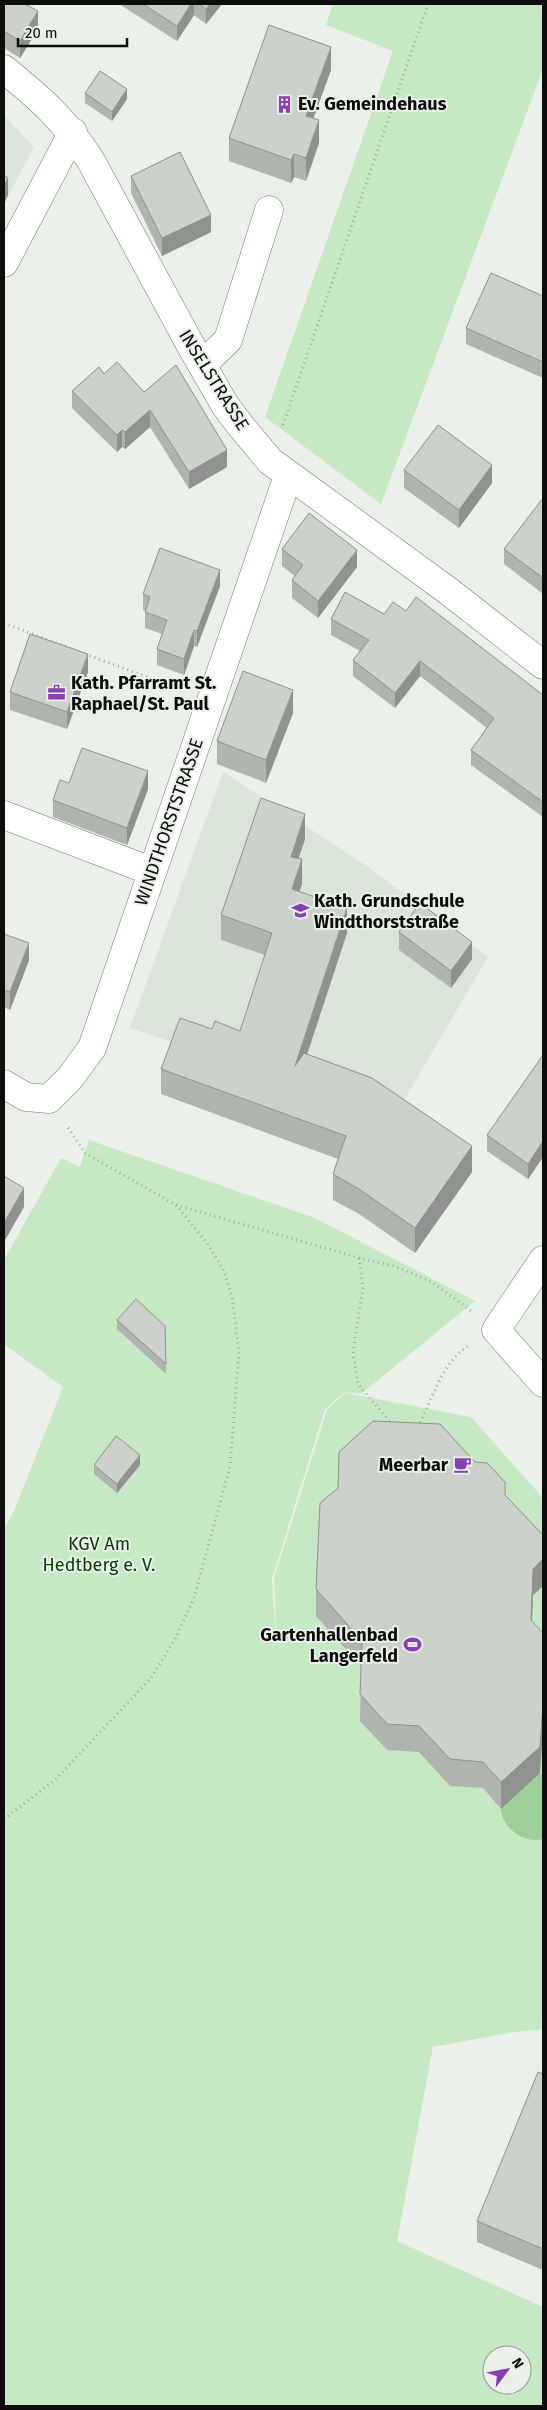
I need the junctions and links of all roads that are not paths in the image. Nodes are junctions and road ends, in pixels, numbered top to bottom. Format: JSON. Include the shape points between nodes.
{"nodes":[{"id":1,"x":4,"y":69,"type":"edge"},
{"id":2,"x":73,"y":132,"type":"junction"},
{"id":3,"x":269,"y":210,"type":"dead end"},
{"id":4,"x":4,"y":263,"type":"edge"},
{"id":5,"x":197,"y":356,"type":"junction"},
{"id":6,"x":279,"y":468,"type":"junction"},
{"id":7,"x":543,"y":665,"type":"edge"},
{"id":8,"x":4,"y":815,"type":"edge"},
{"id":9,"x":151,"y":871,"type":"junction"},
{"id":10,"x":4,"y":1084,"type":"edge"},
{"id":11,"x":543,"y":1260,"type":"edge"},
{"id":12,"x":543,"y":1383,"type":"edge"}],
"edges":[{"from":1,"to":2,"type":"street","name":"INSELSTRASSE","via":[[50,106]]},
{"from":2,"to":4,"type":"street"},
{"from":2,"to":5,"type":"street","name":"INSELSTRASSE","via":[[92,160]]},
{"from":3,"to":5,"type":"street","via":[[228,340]]},
{"from":5,"to":6,"type":"street","name":"INSELSTRASSE","via":[[240,425]]},
{"from":6,"to":7,"type":"street","name":"INSELSTRASSE","via":[[447,590]]},
{"from":6,"to":9,"type":"street","name":"WINDTHORSTSTRASSE","via":[[211,701]]},
{"from":8,"to":9,"type":"street"},
{"from":9,"to":10,"type":"street","name":"WINDTHORSTSTRASSE","via":[[92,1048],[70,1078],[49,1099],[26,1097]]},
{"from":11,"to":12,"type":"street","via":[[496,1330]]}]}
